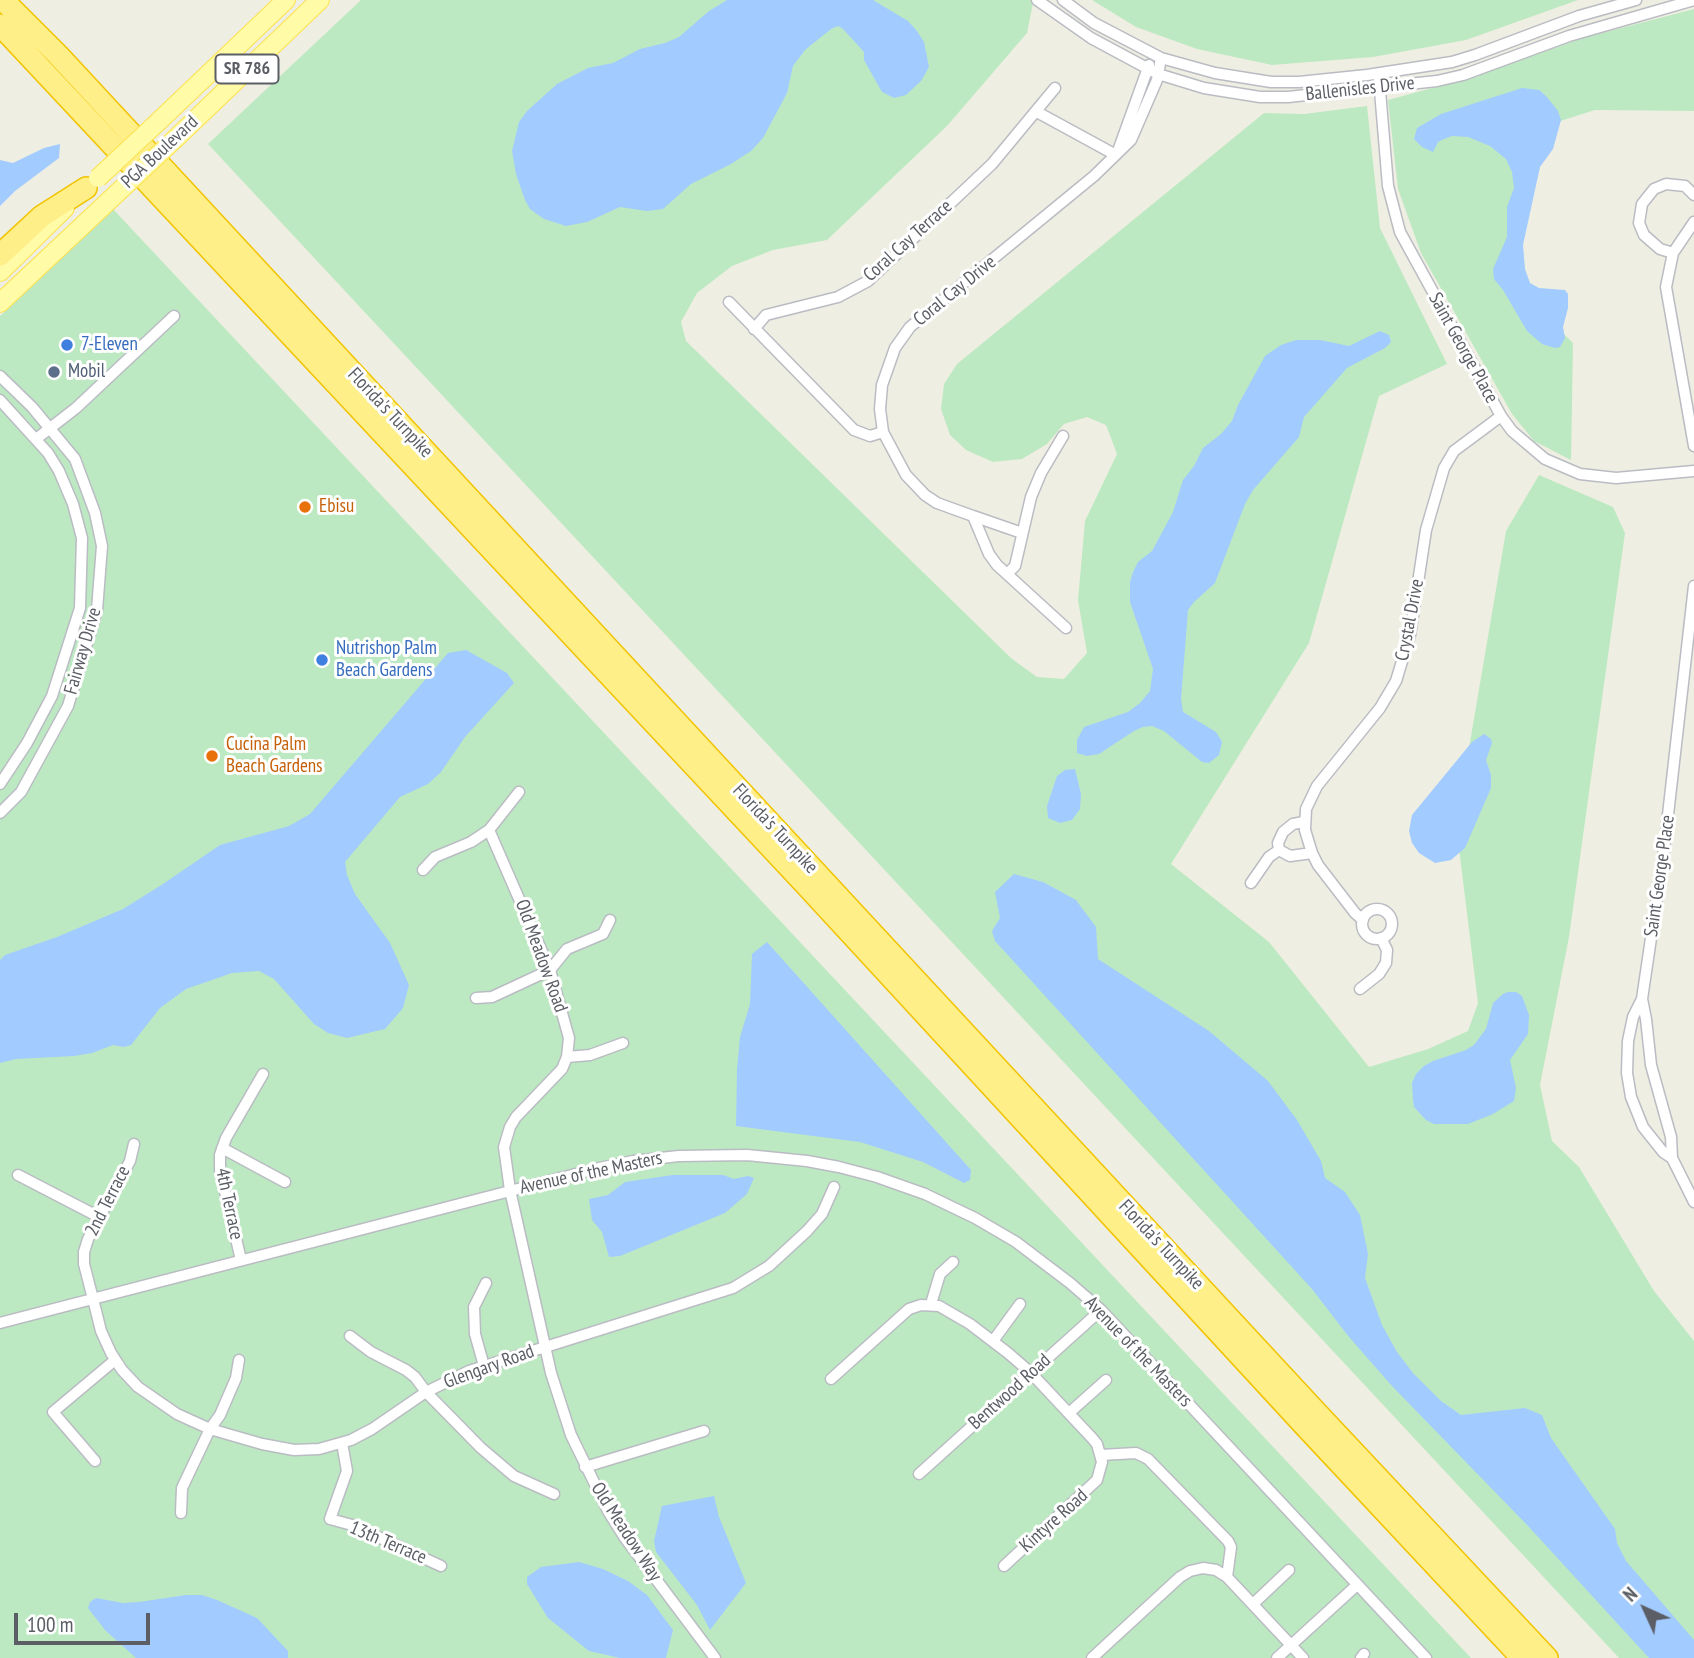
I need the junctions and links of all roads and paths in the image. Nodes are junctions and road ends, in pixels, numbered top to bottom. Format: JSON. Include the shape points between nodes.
{"nodes":[{"id":1,"x":3,"y":0,"type":"edge"},
{"id":2,"x":18,"y":0,"type":"edge"},
{"id":3,"x":286,"y":0,"type":"edge"},
{"id":4,"x":320,"y":0,"type":"edge"},
{"id":5,"x":1037,"y":0,"type":"edge"},
{"id":6,"x":1063,"y":0,"type":"edge"},
{"id":7,"x":1636,"y":0,"type":"edge"},
{"id":8,"x":1694,"y":0,"type":"edge"},
{"id":9,"x":0,"y":25,"type":"edge"},
{"id":10,"x":58,"y":55,"type":"junction"},
{"id":11,"x":1158,"y":56,"type":"junction"},
{"id":12,"x":1147,"y":69,"type":"junction"},
{"id":13,"x":1379,"y":73,"type":"junction"},
{"id":14,"x":1158,"y":74,"type":"junction"},
{"id":15,"x":1379,"y":87,"type":"junction"},
{"id":16,"x":1055,"y":88,"type":"dead end"},
{"id":17,"x":1037,"y":112,"type":"junction"},
{"id":18,"x":1116,"y":152,"type":"junction"},
{"id":19,"x":92,"y":183,"type":"junction"},
{"id":20,"x":1694,"y":195,"type":"edge"},
{"id":21,"x":1694,"y":222,"type":"edge"},
{"id":22,"x":1673,"y":253,"type":"junction"},
{"id":23,"x":0,"y":255,"type":"edge"},
{"id":24,"x":0,"y":272,"type":"edge"},
{"id":25,"x":729,"y":302,"type":"dead end"},
{"id":26,"x":0,"y":303,"type":"edge"},
{"id":27,"x":174,"y":316,"type":"dead end"},
{"id":28,"x":754,"y":329,"type":"junction"},
{"id":29,"x":0,"y":376,"type":"edge"},
{"id":30,"x":0,"y":400,"type":"edge"},
{"id":31,"x":1501,"y":416,"type":"junction"},
{"id":32,"x":51,"y":428,"type":"junction"},
{"id":33,"x":883,"y":432,"type":"junction"},
{"id":34,"x":1062,"y":436,"type":"dead end"},
{"id":35,"x":36,"y":439,"type":"junction"},
{"id":36,"x":1694,"y":446,"type":"edge"},
{"id":37,"x":1694,"y":471,"type":"edge"},
{"id":38,"x":973,"y":516,"type":"junction"},
{"id":39,"x":1022,"y":533,"type":"junction"},
{"id":40,"x":1007,"y":574,"type":"junction"},
{"id":41,"x":1694,"y":586,"type":"edge"},
{"id":42,"x":1066,"y":628,"type":"dead end"},
{"id":43,"x":0,"y":784,"type":"edge"},
{"id":44,"x":519,"y":792,"type":"dead end"},
{"id":45,"x":0,"y":813,"type":"edge"},
{"id":46,"x":1304,"y":822,"type":"junction"},
{"id":47,"x":489,"y":830,"type":"junction"},
{"id":48,"x":1279,"y":850,"type":"junction"},
{"id":49,"x":1312,"y":853,"type":"junction"},
{"id":50,"x":423,"y":870,"type":"dead end"},
{"id":51,"x":1251,"y":883,"type":"dead end"},
{"id":52,"x":610,"y":920,"type":"dead end"},
{"id":53,"x":1363,"y":920,"type":"junction"},
{"id":54,"x":1381,"y":938,"type":"junction"},
{"id":55,"x":550,"y":970,"type":"junction"},
{"id":56,"x":1360,"y":989,"type":"dead end"},
{"id":57,"x":476,"y":998,"type":"dead end"},
{"id":58,"x":1642,"y":999,"type":"junction"},
{"id":59,"x":623,"y":1043,"type":"dead end"},
{"id":60,"x":567,"y":1057,"type":"junction"},
{"id":61,"x":263,"y":1074,"type":"dead end"},
{"id":62,"x":134,"y":1144,"type":"dead end"},
{"id":63,"x":222,"y":1148,"type":"junction"},
{"id":64,"x":1672,"y":1158,"type":"junction"},
{"id":65,"x":18,"y":1175,"type":"dead end"},
{"id":66,"x":285,"y":1182,"type":"dead end"},
{"id":67,"x":834,"y":1188,"type":"dead end"},
{"id":68,"x":510,"y":1190,"type":"junction"},
{"id":69,"x":1694,"y":1202,"type":"edge"},
{"id":70,"x":100,"y":1217,"type":"junction"},
{"id":71,"x":241,"y":1260,"type":"junction"},
{"id":72,"x":953,"y":1262,"type":"dead end"},
{"id":73,"x":486,"y":1283,"type":"dead end"},
{"id":74,"x":93,"y":1299,"type":"junction"},
{"id":75,"x":931,"y":1304,"type":"junction"},
{"id":76,"x":1020,"y":1304,"type":"dead end"},
{"id":77,"x":1101,"y":1310,"type":"junction"},
{"id":78,"x":0,"y":1323,"type":"edge"},
{"id":79,"x":350,"y":1336,"type":"dead end"},
{"id":80,"x":993,"y":1341,"type":"junction"},
{"id":81,"x":545,"y":1347,"type":"junction"},
{"id":82,"x":115,"y":1360,"type":"junction"},
{"id":83,"x":239,"y":1360,"type":"dead end"},
{"id":84,"x":484,"y":1366,"type":"junction"},
{"id":85,"x":1031,"y":1373,"type":"junction"},
{"id":86,"x":831,"y":1379,"type":"dead end"},
{"id":87,"x":1106,"y":1380,"type":"dead end"},
{"id":88,"x":426,"y":1392,"type":"junction"},
{"id":89,"x":1069,"y":1413,"type":"junction"},
{"id":90,"x":210,"y":1429,"type":"junction"},
{"id":91,"x":704,"y":1431,"type":"dead end"},
{"id":92,"x":342,"y":1443,"type":"junction"},
{"id":93,"x":1101,"y":1455,"type":"junction"},
{"id":94,"x":95,"y":1461,"type":"dead end"},
{"id":95,"x":585,"y":1467,"type":"junction"},
{"id":96,"x":919,"y":1474,"type":"dead end"},
{"id":97,"x":554,"y":1494,"type":"dead end"},
{"id":98,"x":181,"y":1513,"type":"dead end"},
{"id":99,"x":441,"y":1566,"type":"dead end"},
{"id":100,"x":1004,"y":1566,"type":"dead end"},
{"id":101,"x":1289,"y":1570,"type":"dead end"},
{"id":102,"x":1227,"y":1577,"type":"junction"},
{"id":103,"x":1357,"y":1585,"type":"junction"},
{"id":104,"x":1253,"y":1604,"type":"junction"},
{"id":105,"x":1291,"y":1645,"type":"junction"},
{"id":106,"x":715,"y":1658,"type":"edge"},
{"id":107,"x":1092,"y":1658,"type":"edge"},
{"id":108,"x":1277,"y":1658,"type":"edge"},
{"id":109,"x":1303,"y":1658,"type":"edge"},
{"id":110,"x":1426,"y":1658,"type":"edge"},
{"id":111,"x":1522,"y":1658,"type":"edge"},
{"id":112,"x":1547,"y":1658,"type":"edge"}],
"edges":[{"from":1,"to":10,"type":"highway","name":"Florida's Turnpike"},
{"from":2,"to":10,"type":"highway"},
{"from":3,"to":19,"type":"main road","name":"PGA Boulevard","number":"SR 786","bridge":true},
{"from":4,"to":26,"type":"main road","name":"PGA Boulevard","number":"SR 786","bridge":true},
{"from":5,"to":12,"type":"street","name":"Ballenisles Drive"},
{"from":6,"to":11,"type":"street","name":"Ballenisles Drive","via":[[1094,23]]},
{"from":7,"to":13,"type":"street","name":"Ballenisles Drive","via":[[1475,55]]},
{"from":8,"to":15,"type":"street","name":"Ballenisles Drive","via":[[1569,36],[1463,75]]},
{"from":9,"to":111,"type":"highway","name":"Florida's Turnpike"},
{"from":10,"to":112,"type":"highway","name":"Florida's Turnpike"},
{"from":11,"to":12,"type":"street","name":"Coral Cay Drive"},
{"from":11,"to":13,"type":"street","name":"Ballenisles Drive","via":[[1215,73],[1271,82]]},
{"from":11,"to":14,"type":"street","name":"Coral Cay Drive"},
{"from":12,"to":14,"type":"street","name":"Ballenisles Drive"},
{"from":12,"to":18,"type":"street","name":"Coral Cay Drive"},
{"from":13,"to":15,"type":"street","name":"Saint George Place"},
{"from":14,"to":15,"type":"street","name":"Ballenisles Drive","via":[[1204,88],[1260,97]]},
{"from":14,"to":18,"type":"street","name":"Coral Cay Drive","via":[[1131,140]]},
{"from":15,"to":31,"type":"street","name":"Saint George Place","via":[[1388,186],[1400,232]]},
{"from":16,"to":17,"type":"street","name":"Coral Cay Terrace"},
{"from":17,"to":18,"type":"street"},
{"from":17,"to":28,"type":"street","name":"Coral Cay Terrace","via":[[992,164],[868,281],[838,296],[766,315]]},
{"from":18,"to":33,"type":"street","name":"Coral Cay Drive","via":[[1094,176],[910,327],[895,348],[882,385]]},
{"from":19,"to":23,"type":"highway","via":[[42,216]]},
{"from":19,"to":24,"type":"main road","name":"PGA Boulevard","number":"SR 786"},
{"from":20,"to":22,"type":"street","via":[[1685,186],[1666,184],[1654,189],[1642,204],[1639,223],[1644,235]]},
{"from":21,"to":22,"type":"street"},
{"from":22,"to":36,"type":"street","via":[[1667,273],[1667,302]]},
{"from":25,"to":28,"type":"street"},
{"from":27,"to":32,"type":"street"},
{"from":28,"to":33,"type":"street","via":[[854,430],[870,436]]},
{"from":29,"to":32,"type":"street","name":"Fairway Drive"},
{"from":30,"to":35,"type":"street","name":"Fairway Drive"},
{"from":31,"to":37,"type":"street","name":"Saint George Place","via":[[1535,452],[1580,474],[1616,478]]},
{"from":31,"to":46,"type":"street","name":"Crystal Drive","via":[[1454,451],[1444,468],[1426,530],[1410,635],[1396,681],[1317,786]]},
{"from":32,"to":35,"type":"street"},
{"from":32,"to":45,"type":"street","name":"Fairway Drive","via":[[75,459],[95,513],[102,546],[97,610],[68,706],[21,792]]},
{"from":33,"to":38,"type":"street","name":"Coral Cay Drive","via":[[915,486],[937,503]]},
{"from":34,"to":39,"type":"street","via":[[1031,497]]},
{"from":35,"to":43,"type":"street","name":"Fairway Drive","via":[[59,471],[73,504],[82,538],[81,598],[52,696]]},
{"from":38,"to":39,"type":"street","name":"Coral Cay Drive"},
{"from":38,"to":40,"type":"street","via":[[989,554]]},
{"from":39,"to":40,"type":"street","via":[[1015,566]]},
{"from":40,"to":42,"type":"street"},
{"from":41,"to":58,"type":"street","name":"Saint George Place"},
{"from":44,"to":47,"type":"street"},
{"from":46,"to":48,"type":"street","via":[[1283,832]]},
{"from":46,"to":49,"type":"street"},
{"from":47,"to":50,"type":"street","via":[[435,858]]},
{"from":47,"to":55,"type":"street","name":"Old Meadow Road"},
{"from":48,"to":49,"type":"street","via":[[1290,856]]},
{"from":48,"to":51,"type":"street"},
{"from":49,"to":53,"type":"street"},
{"from":52,"to":55,"type":"street","via":[[603,934],[567,949]]},
{"from":53,"to":54,"type":"street","via":[[1368,936]]},
{"from":53,"to":54,"type":"street","via":[[1374,910],[1388,914],[1392,928]]},
{"from":54,"to":56,"type":"street","via":[[1387,950],[1386,963]]},
{"from":55,"to":57,"type":"street","via":[[492,997]]},
{"from":55,"to":60,"type":"street","name":"Old Meadow Road","via":[[568,1031]]},
{"from":58,"to":64,"type":"street","name":"Saint George Place"},
{"from":58,"to":64,"type":"street","name":"Saint George Place","via":[[1628,1041],[1631,1097],[1643,1127]]},
{"from":59,"to":60,"type":"street","via":[[590,1055]]},
{"from":60,"to":68,"type":"street","via":[[558,1074],[510,1127],[504,1153]]},
{"from":61,"to":63,"type":"street","name":"4th Terrace"},
{"from":62,"to":70,"type":"street","name":"2nd Terrace","via":[[130,1161]]},
{"from":63,"to":66,"type":"street"},
{"from":63,"to":71,"type":"street","name":"4th Terrace","via":[[220,1170]]},
{"from":64,"to":69,"type":"street","name":"Saint George Place"},
{"from":65,"to":70,"type":"street"},
{"from":67,"to":81,"type":"street","name":"Glengary Road","via":[[813,1226],[752,1278],[714,1296]]},
{"from":68,"to":71,"type":"street","name":"Avenue of the Masters"},
{"from":68,"to":77,"type":"street","name":"Avenue of the Masters","via":[[610,1165],[679,1156],[773,1157],[839,1167],[904,1186],[975,1218],[1044,1261]]},
{"from":68,"to":81,"type":"street","name":"Old Meadow Way"},
{"from":70,"to":74,"type":"street","name":"2nd Terrace","via":[[84,1252]]},
{"from":71,"to":74,"type":"street","name":"Avenue of the Masters"},
{"from":72,"to":75,"type":"street","via":[[940,1274]]},
{"from":73,"to":84,"type":"street","via":[[474,1307],[475,1334]]},
{"from":74,"to":78,"type":"street","name":"Avenue of the Masters"},
{"from":74,"to":82,"type":"street","name":"Glengary Road"},
{"from":75,"to":80,"type":"street","via":[[945,1308]]},
{"from":75,"to":86,"type":"street","via":[[904,1313]]},
{"from":76,"to":80,"type":"street"},
{"from":77,"to":85,"type":"street","name":"Bentwood Road"},
{"from":77,"to":103,"type":"street","name":"Avenue of the Masters"},
{"from":79,"to":88,"type":"street","via":[[406,1370]]},
{"from":80,"to":85,"type":"street"},
{"from":81,"to":84,"type":"street","name":"Glengary Road"},
{"from":81,"to":95,"type":"street","name":"Old Meadow Way","via":[[560,1404]]},
{"from":82,"to":90,"type":"street","name":"Glengary Road","via":[[157,1401]]},
{"from":82,"to":94,"type":"street","via":[[53,1412]]},
{"from":83,"to":90,"type":"street","via":[[236,1378]]},
{"from":84,"to":88,"type":"street","name":"Glengary Road"},
{"from":85,"to":89,"type":"street"},
{"from":85,"to":96,"type":"street","name":"Bentwood Road"},
{"from":87,"to":89,"type":"street"},
{"from":88,"to":92,"type":"street","name":"Glengary Road","via":[[372,1429]]},
{"from":88,"to":97,"type":"street","via":[[495,1460],[514,1475]]},
{"from":89,"to":93,"type":"street"},
{"from":90,"to":92,"type":"street","name":"Glengary Road","via":[[286,1449],[319,1449]]},
{"from":90,"to":98,"type":"street","via":[[183,1488]]},
{"from":91,"to":95,"type":"street"},
{"from":92,"to":99,"type":"street","name":"13th Terrace","via":[[347,1471],[330,1519]]},
{"from":93,"to":100,"type":"street","name":"Kintyre Road","via":[[1093,1486]]},
{"from":93,"to":102,"type":"street","via":[[1142,1455],[1228,1541]]},
{"from":95,"to":106,"type":"street","name":"Old Meadow Way","via":[[625,1538]]},
{"from":101,"to":104,"type":"street"},
{"from":102,"to":104,"type":"street"},
{"from":102,"to":107,"type":"street","via":[[1210,1569],[1185,1574]]},
{"from":103,"to":105,"type":"street"},
{"from":103,"to":110,"type":"street","name":"Avenue of the Masters"},
{"from":104,"to":105,"type":"street"},
{"from":105,"to":108,"type":"street"},
{"from":105,"to":109,"type":"street"}]}
